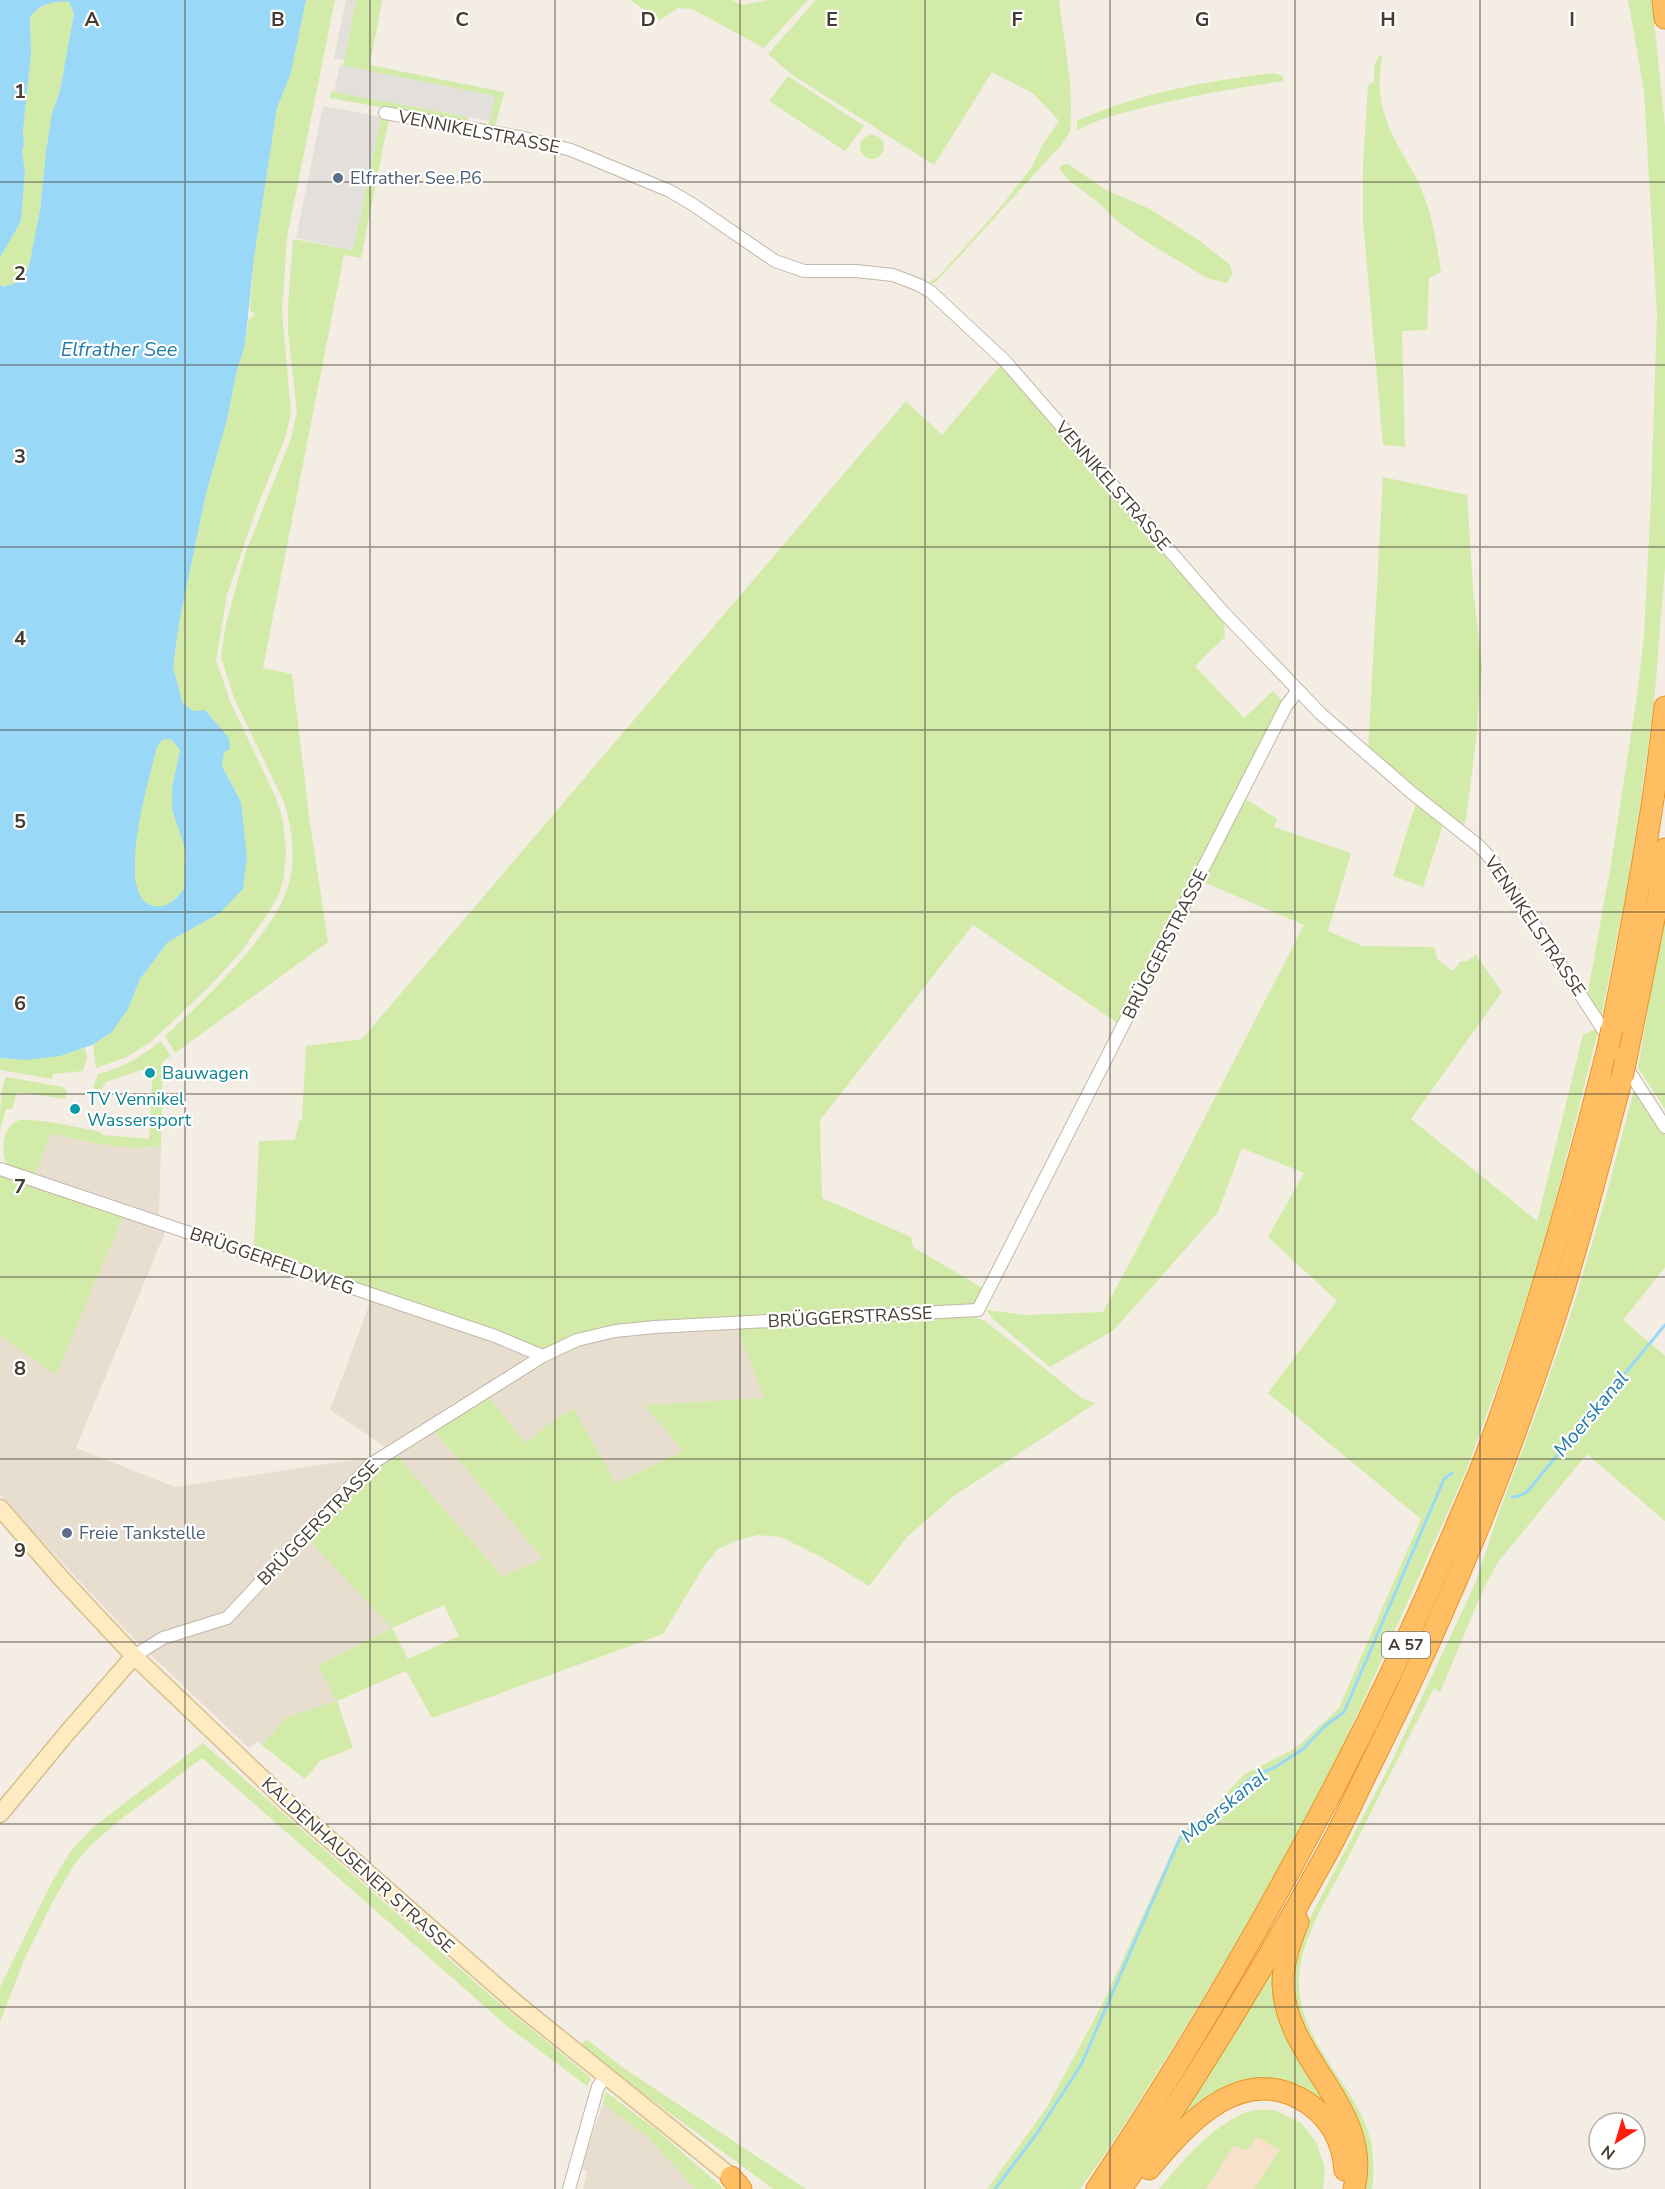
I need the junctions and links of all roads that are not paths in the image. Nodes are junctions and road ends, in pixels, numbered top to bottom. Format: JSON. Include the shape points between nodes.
{"nodes":[{"id":1,"x":1663,"y":0,"type":"edge"},
{"id":2,"x":1665,"y":18,"type":"edge"},
{"id":3,"x":385,"y":113,"type":"dead end"},
{"id":4,"x":1298,"y":690,"type":"junction"},
{"id":5,"x":1665,"y":707,"type":"edge"},
{"id":6,"x":1665,"y":849,"type":"edge"},
{"id":7,"x":1617,"y":1053,"type":"junction"},
{"id":8,"x":1665,"y":1127,"type":"edge"},
{"id":9,"x":0,"y":1169,"type":"edge"},
{"id":10,"x":543,"y":1356,"type":"junction"},
{"id":11,"x":0,"y":1508,"type":"edge"},
{"id":12,"x":134,"y":1656,"type":"junction"},
{"id":13,"x":0,"y":1814,"type":"edge"},
{"id":14,"x":1328,"y":1852,"type":"junction"},
{"id":15,"x":605,"y":2077,"type":"junction"},
{"id":16,"x":740,"y":2185,"type":"edge"},
{"id":17,"x":569,"y":2189,"type":"edge"},
{"id":18,"x":1097,"y":2189,"type":"edge"},
{"id":19,"x":1121,"y":2189,"type":"edge"},
{"id":20,"x":1134,"y":2189,"type":"edge"},
{"id":21,"x":1343,"y":2189,"type":"edge"},
{"id":22,"x":1354,"y":2189,"type":"edge"}],
"edges":[{"from":1,"to":2,"type":"highway"},
{"from":3,"to":4,"type":"street","name":"VENNIKELSTRASSE","via":[[571,150],[670,191],[790,267],[804,271],[878,272],[929,290],[1005,361],[1192,576]]},
{"from":4,"to":8,"type":"street","name":"VENNIKELSTRASSE","via":[[1358,748],[1492,860]]},
{"from":4,"to":10,"type":"street","name":"BRÜGGERSTRASSE","via":[[1286,706],[978,1310],[615,1330],[577,1340]]},
{"from":5,"to":7,"type":"highway","number":"A 57","bridge":true,"via":[[1640,889],[1612,1029]]},
{"from":6,"to":7,"type":"highway","number":"A 57","via":[[1659,894]]},
{"from":7,"to":14,"type":"highway","number":"A 57","bridge":true,"via":[[1622,1077],[1592,1192],[1552,1325],[1505,1459],[1436,1628]]},
{"from":7,"to":18,"type":"highway","number":"A 57","via":[[1488,1451],[1417,1620],[1376,1708],[1279,1893],[1159,2097]]},
{"from":9,"to":10,"type":"street","name":"BRÜGGERFELDWEG","via":[[495,1336]]},
{"from":10,"to":12,"type":"street","name":"BRÜGGERSTRASSE","via":[[371,1464],[227,1618],[163,1638]]},
{"from":11,"to":12,"type":"main road","name":"KALDENHAUSENER STRASSE"},
{"from":12,"to":13,"type":"main road"},
{"from":12,"to":15,"type":"main road","name":"KALDENHAUSENER STRASSE","via":[[250,1768],[414,1916]]},
{"from":14,"to":19,"type":"highway","number":"A 57","via":[[1185,2093]]},
{"from":14,"to":22,"type":"highway","via":[[1287,1951],[1283,1985],[1299,2039],[1338,2102],[1352,2133],[1358,2165]]},
{"from":15,"to":16,"type":"main road","name":"KALDENHAUSENER STRASSE"},
{"from":15,"to":17,"type":"street","via":[[598,2087]]},
{"from":20,"to":21,"type":"highway","via":[[1174,2139],[1200,2115],[1234,2094],[1266,2089],[1304,2100],[1322,2114],[1336,2135],[1343,2157]]}]}
